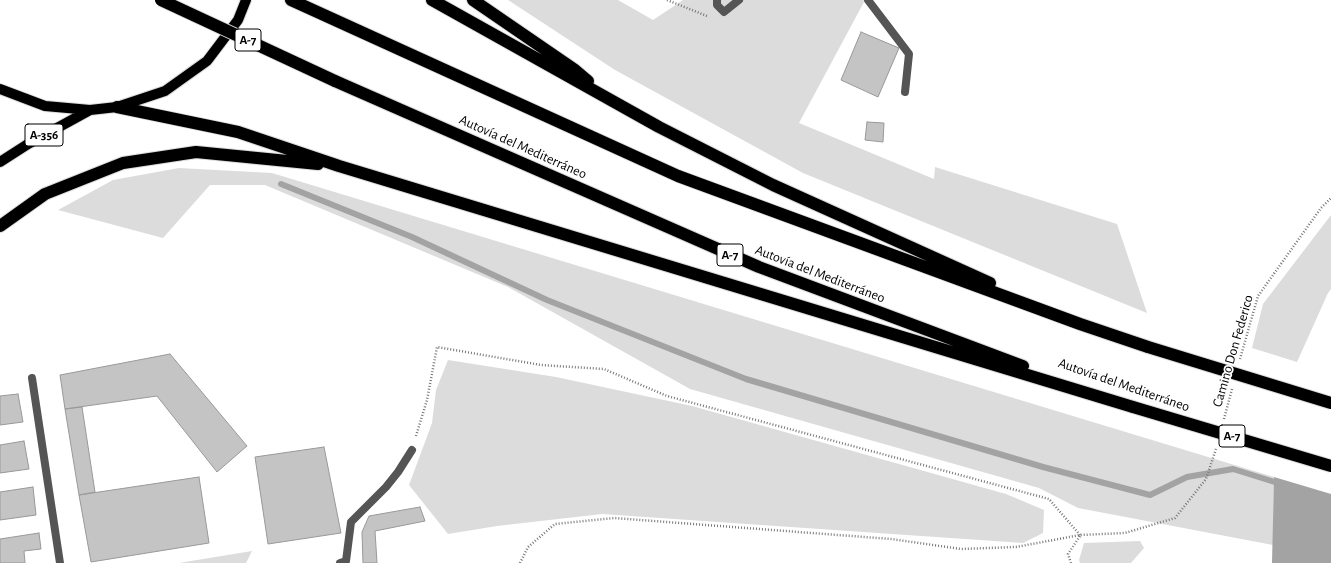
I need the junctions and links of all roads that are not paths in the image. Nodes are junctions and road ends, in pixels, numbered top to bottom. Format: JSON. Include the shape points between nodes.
{"nodes":[{"id":1,"x":161,"y":0,"type":"edge"},
{"id":2,"x":246,"y":0,"type":"edge"},
{"id":3,"x":291,"y":0,"type":"edge"},
{"id":4,"x":432,"y":0,"type":"edge"},
{"id":5,"x":473,"y":0,"type":"edge"},
{"id":6,"x":717,"y":0,"type":"edge"},
{"id":7,"x":739,"y":0,"type":"edge"},
{"id":8,"x":868,"y":0,"type":"edge"},
{"id":9,"x":0,"y":89,"type":"edge"},
{"id":10,"x":906,"y":92,"type":"dead end"},
{"id":11,"x":605,"y":97,"type":"junction"},
{"id":12,"x":117,"y":108,"type":"junction"},
{"id":13,"x":90,"y":110,"type":"junction"},
{"id":14,"x":0,"y":162,"type":"edge"},
{"id":15,"x":340,"y":166,"type":"junction"},
{"id":16,"x":0,"y":226,"type":"edge"},
{"id":17,"x":1080,"y":324,"type":"junction"},
{"id":18,"x":32,"y":378,"type":"dead end"},
{"id":19,"x":1331,"y":403,"type":"edge"},
{"id":20,"x":1133,"y":407,"type":"junction"},
{"id":21,"x":412,"y":450,"type":"road end"},
{"id":22,"x":1331,"y":466,"type":"edge"},
{"id":23,"x":60,"y":563,"type":"edge"},
{"id":24,"x":340,"y":563,"type":"edge"}],
"edges":[{"from":1,"to":20,"type":"highway","name":"Autovía del Mediterráneo","number":"A-7","bridge":true,"via":[[335,81],[759,267]]},
{"from":2,"to":12,"type":"main road","via":[[238,20],[207,61],[165,91]]},
{"from":3,"to":17,"type":"highway","via":[[678,176]]},
{"from":4,"to":11,"type":"highway"},
{"from":5,"to":11,"type":"highway","via":[[575,70]]},
{"from":6,"to":7,"type":"street","via":[[717,5],[724,12]]},
{"from":8,"to":10,"type":"street","via":[[909,54]]},
{"from":9,"to":13,"type":"main road","via":[[45,106]]},
{"from":11,"to":17,"type":"highway","via":[[773,185]]},
{"from":12,"to":13,"type":"main road"},
{"from":12,"to":15,"type":"highway","via":[[238,132]]},
{"from":13,"to":14,"type":"main road","number":"A-356"},
{"from":15,"to":16,"type":"highway","via":[[196,152],[123,163],[46,194]]},
{"from":15,"to":20,"type":"highway"},
{"from":17,"to":19,"type":"highway","bridge":true},
{"from":18,"to":23,"type":"street"},
{"from":20,"to":22,"type":"highway","name":"Autovía del Mediterráneo","number":"A-7","bridge":true},
{"from":21,"to":24,"type":"street","via":[[386,487],[350,522],[346,561]]}]}
